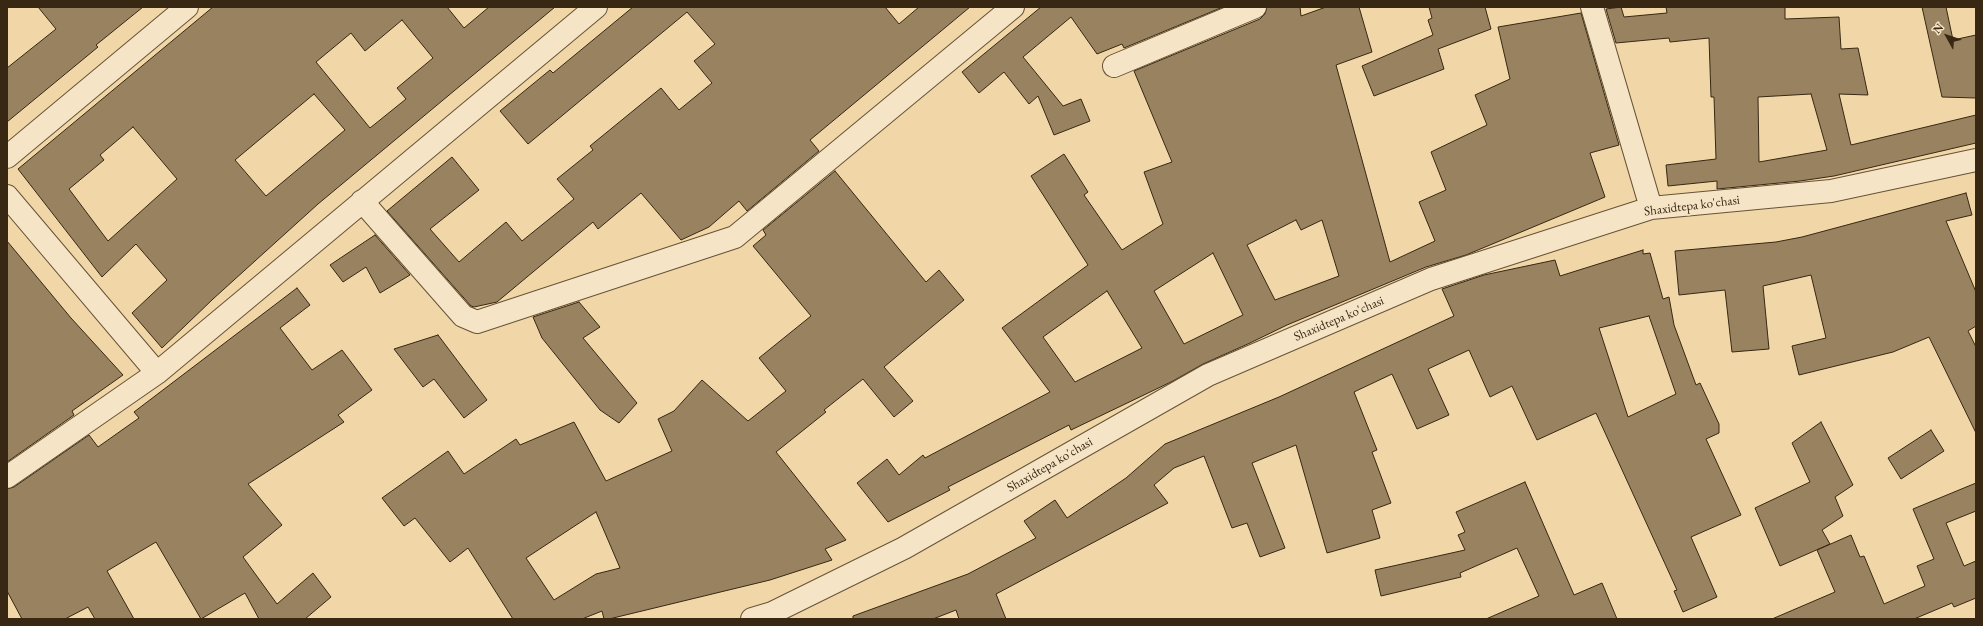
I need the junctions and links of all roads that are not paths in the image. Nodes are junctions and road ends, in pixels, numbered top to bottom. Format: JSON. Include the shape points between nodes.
{"nodes":[{"id":1,"x":187,"y":7,"type":"edge"},
{"id":2,"x":596,"y":7,"type":"edge"},
{"id":3,"x":1013,"y":7,"type":"edge"},
{"id":4,"x":1255,"y":7,"type":"edge"},
{"id":5,"x":1592,"y":7,"type":"edge"},
{"id":6,"x":1114,"y":66,"type":"dead end"},
{"id":7,"x":7,"y":157,"type":"edge"},
{"id":8,"x":1976,"y":160,"type":"edge"},
{"id":9,"x":7,"y":196,"type":"edge"},
{"id":10,"x":362,"y":201,"type":"junction"},
{"id":11,"x":1651,"y":208,"type":"junction"},
{"id":12,"x":157,"y":372,"type":"junction"},
{"id":13,"x":7,"y":477,"type":"edge"},
{"id":14,"x":752,"y":619,"type":"edge"}],
"edges":[{"from":1,"to":7,"type":"street"},
{"from":2,"to":10,"type":"street"},
{"from":3,"to":10,"type":"street","via":[[735,237],[477,322],[463,316]]},
{"from":4,"to":6,"type":"street"},
{"from":5,"to":11,"type":"street"},
{"from":8,"to":11,"type":"street","name":"Shaxidtepa ko'chasi","via":[[1831,191]]},
{"from":9,"to":12,"type":"street"},
{"from":10,"to":12,"type":"street"},
{"from":11,"to":14,"type":"street","name":"Shaxidtepa ko'chasi","via":[[1431,279],[1208,375],[904,548],[772,613]]},
{"from":12,"to":13,"type":"street"}]}
